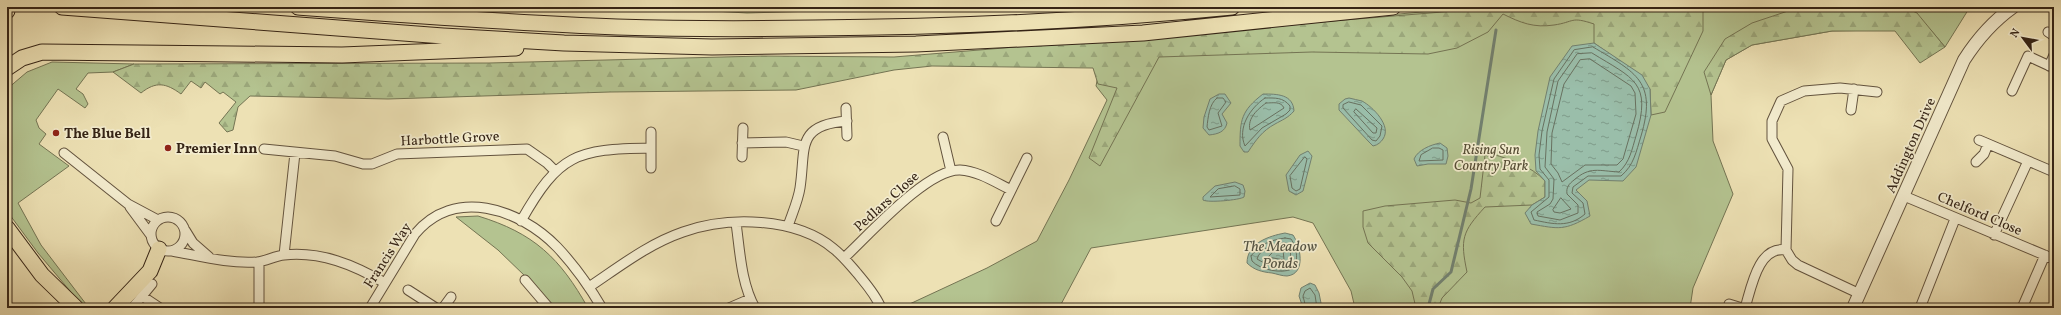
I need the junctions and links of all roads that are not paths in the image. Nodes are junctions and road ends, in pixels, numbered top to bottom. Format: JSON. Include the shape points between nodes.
{"nodes":[{"id":1,"x":7,"y":7,"type":"edge"},
{"id":2,"x":62,"y":7,"type":"edge"},
{"id":3,"x":298,"y":7,"type":"edge"},
{"id":4,"x":441,"y":7,"type":"edge"},
{"id":5,"x":1232,"y":7,"type":"edge"},
{"id":6,"x":1393,"y":7,"type":"edge"},
{"id":7,"x":2013,"y":7,"type":"edge"},
{"id":8,"x":7,"y":11,"type":"edge"},
{"id":9,"x":480,"y":21,"type":"junction"},
{"id":10,"x":564,"y":43,"type":"junction"},
{"id":11,"x":2054,"y":55,"type":"edge"},
{"id":12,"x":2052,"y":67,"type":"edge"},
{"id":13,"x":7,"y":68,"type":"edge"},
{"id":14,"x":1854,"y":89,"type":"junction"},
{"id":15,"x":2012,"y":91,"type":"dead end"},
{"id":16,"x":1877,"y":92,"type":"dead end"},
{"id":17,"x":846,"y":108,"type":"dead end"},
{"id":18,"x":1851,"y":110,"type":"dead end"},
{"id":19,"x":847,"y":122,"type":"junction"},
{"id":20,"x":742,"y":128,"type":"dead end"},
{"id":21,"x":651,"y":132,"type":"dead end"},
{"id":22,"x":847,"y":136,"type":"dead end"},
{"id":23,"x":942,"y":137,"type":"dead end"},
{"id":24,"x":1979,"y":140,"type":"dead end"},
{"id":25,"x":742,"y":143,"type":"junction"},
{"id":26,"x":1988,"y":144,"type":"junction"},
{"id":27,"x":803,"y":146,"type":"junction"},
{"id":28,"x":651,"y":148,"type":"junction"},
{"id":29,"x":264,"y":149,"type":"dead end"},
{"id":30,"x":64,"y":153,"type":"dead end"},
{"id":31,"x":295,"y":153,"type":"junction"},
{"id":32,"x":742,"y":157,"type":"dead end"},
{"id":33,"x":1027,"y":158,"type":"dead end"},
{"id":34,"x":2028,"y":161,"type":"junction"},
{"id":35,"x":1976,"y":162,"type":"dead end"},
{"id":36,"x":651,"y":168,"type":"dead end"},
{"id":37,"x":554,"y":171,"type":"junction"},
{"id":38,"x":951,"y":171,"type":"junction"},
{"id":39,"x":2054,"y":172,"type":"edge"},
{"id":40,"x":1011,"y":190,"type":"junction"},
{"id":41,"x":1904,"y":196,"type":"junction"},
{"id":42,"x":128,"y":204,"type":"junction"},
{"id":43,"x":1955,"y":219,"type":"junction"},
{"id":44,"x":158,"y":220,"type":"junction"},
{"id":45,"x":521,"y":220,"type":"junction"},
{"id":46,"x":996,"y":221,"type":"dead end"},
{"id":47,"x":736,"y":223,"type":"junction"},
{"id":48,"x":788,"y":226,"type":"junction"},
{"id":49,"x":7,"y":228,"type":"edge"},
{"id":50,"x":185,"y":230,"type":"junction"},
{"id":51,"x":150,"y":234,"type":"junction"},
{"id":52,"x":1994,"y":235,"type":"junction"},
{"id":53,"x":7,"y":245,"type":"edge"},
{"id":54,"x":166,"y":250,"type":"junction"},
{"id":55,"x":1786,"y":250,"type":"junction"},
{"id":56,"x":284,"y":255,"type":"junction"},
{"id":57,"x":209,"y":257,"type":"junction"},
{"id":58,"x":2050,"y":257,"type":"edge"},
{"id":59,"x":844,"y":258,"type":"junction"},
{"id":60,"x":259,"y":262,"type":"junction"},
{"id":61,"x":525,"y":280,"type":"dead end"},
{"id":62,"x":385,"y":283,"type":"junction"},
{"id":63,"x":152,"y":284,"type":"dead end"},
{"id":64,"x":589,"y":287,"type":"junction"},
{"id":65,"x":408,"y":290,"type":"dead end"},
{"id":66,"x":1860,"y":294,"type":"junction"},
{"id":67,"x":142,"y":296,"type":"junction"},
{"id":68,"x":451,"y":297,"type":"dead end"},
{"id":69,"x":750,"y":299,"type":"junction"},
{"id":70,"x":1729,"y":304,"type":"dead end"},
{"id":71,"x":133,"y":307,"type":"edge"},
{"id":72,"x":61,"y":308,"type":"edge"},
{"id":73,"x":76,"y":308,"type":"edge"},
{"id":74,"x":114,"y":308,"type":"edge"},
{"id":75,"x":160,"y":308,"type":"edge"},
{"id":76,"x":258,"y":308,"type":"edge"},
{"id":77,"x":370,"y":308,"type":"edge"},
{"id":78,"x":436,"y":308,"type":"edge"},
{"id":79,"x":443,"y":308,"type":"edge"},
{"id":80,"x":549,"y":308,"type":"edge"},
{"id":81,"x":602,"y":308,"type":"edge"},
{"id":82,"x":730,"y":308,"type":"edge"},
{"id":83,"x":755,"y":308,"type":"edge"},
{"id":84,"x":881,"y":308,"type":"edge"},
{"id":85,"x":1742,"y":308,"type":"edge"},
{"id":86,"x":1745,"y":308,"type":"edge"},
{"id":87,"x":1853,"y":308,"type":"edge"},
{"id":88,"x":1920,"y":308,"type":"edge"},
{"id":89,"x":2022,"y":308,"type":"edge"}],
"edges":[{"from":1,"to":8,"type":"main road"},
{"from":2,"to":10,"type":"main road"},
{"from":3,"to":9,"type":"main road"},
{"from":4,"to":9,"type":"main road"},
{"from":5,"to":9,"type":"main road","via":[[1011,23],[883,28],[684,29]]},
{"from":6,"to":10,"type":"main road","via":[[1143,33],[924,43],[712,47]]},
{"from":7,"to":41,"type":"street","name":"Addington Drive","via":[[1996,19],[1980,36],[1964,60]]},
{"from":10,"to":13,"type":"main road","via":[[507,49],[342,55],[42,52],[22,58]]},
{"from":11,"to":12,"type":"street"},
{"from":12,"to":15,"type":"street","via":[[2028,56]]},
{"from":14,"to":16,"type":"street"},
{"from":14,"to":18,"type":"street"},
{"from":14,"to":55,"type":"street","via":[[1804,91],[1781,101],[1772,121],[1772,139],[1788,169]]},
{"from":17,"to":19,"type":"street"},
{"from":19,"to":22,"type":"street"},
{"from":19,"to":27,"type":"street","via":[[830,122],[818,128]]},
{"from":20,"to":25,"type":"street"},
{"from":21,"to":28,"type":"street"},
{"from":23,"to":38,"type":"street"},
{"from":24,"to":26,"type":"street"},
{"from":25,"to":27,"type":"street","via":[[786,142]]},
{"from":25,"to":32,"type":"street"},
{"from":26,"to":34,"type":"street"},
{"from":26,"to":35,"type":"street","via":[[1984,154]]},
{"from":27,"to":48,"type":"street","via":[[800,189]]},
{"from":28,"to":36,"type":"street"},
{"from":28,"to":37,"type":"street","via":[[594,152],[572,159]]},
{"from":29,"to":31,"type":"street","name":"Harbottle Grove"},
{"from":30,"to":42,"type":"street"},
{"from":31,"to":37,"type":"street","name":"Harbottle Grove","via":[[335,156],[372,164],[404,153],[527,149]]},
{"from":31,"to":56,"type":"street"},
{"from":33,"to":40,"type":"street"},
{"from":34,"to":39,"type":"street"},
{"from":34,"to":52,"type":"street"},
{"from":37,"to":45,"type":"street","via":[[537,192]]},
{"from":38,"to":40,"type":"street","name":"Pedlars Close","via":[[978,174]]},
{"from":38,"to":59,"type":"street","name":"Pedlars Close","via":[[927,181]]},
{"from":40,"to":46,"type":"street"},
{"from":41,"to":43,"type":"street","name":"Chelford Close"},
{"from":41,"to":66,"type":"street","name":"Addington Drive"},
{"from":42,"to":44,"type":"street"},
{"from":42,"to":51,"type":"street"},
{"from":43,"to":52,"type":"street","name":"Chelford Close"},
{"from":43,"to":88,"type":"street"},
{"from":44,"to":50,"type":"street","via":[[168,216],[174,217],[183,224]]},
{"from":44,"to":51,"type":"street","via":[[153,224]]},
{"from":45,"to":62,"type":"street","name":"Francis Way","via":[[482,206],[446,210],[434,216],[415,234]]},
{"from":45,"to":64,"type":"street","name":"Francis Way","via":[[556,246]]},
{"from":47,"to":48,"type":"street","via":[[760,222]]},
{"from":47,"to":64,"type":"street","via":[[703,226],[665,239],[632,257]]},
{"from":47,"to":69,"type":"street"},
{"from":48,"to":59,"type":"street","via":[[816,237]]},
{"from":49,"to":73,"type":"main road","via":[[42,275]]},
{"from":50,"to":54,"type":"street","via":[[181,245]]},
{"from":50,"to":57,"type":"street","via":[[193,243]]},
{"from":51,"to":54,"type":"street","via":[[153,244]]},
{"from":52,"to":58,"type":"street","name":"Chelford Close"},
{"from":53,"to":72,"type":"main road","via":[[30,275]]},
{"from":54,"to":57,"type":"street"},
{"from":54,"to":74,"type":"main road","via":[[150,271]]},
{"from":55,"to":66,"type":"street","via":[[1798,265]]},
{"from":55,"to":86,"type":"street","via":[[1779,249],[1771,253],[1758,266]]},
{"from":56,"to":60,"type":"street"},
{"from":56,"to":62,"type":"street","via":[[312,256],[346,263]]},
{"from":57,"to":60,"type":"street","via":[[228,262]]},
{"from":58,"to":89,"type":"street","name":"Chelford Close"},
{"from":59,"to":84,"type":"street","via":[[874,294]]},
{"from":60,"to":76,"type":"street"},
{"from":61,"to":80,"type":"street"},
{"from":62,"to":77,"type":"street","name":"Francis Way"},
{"from":63,"to":67,"type":"street"},
{"from":64,"to":81,"type":"street","name":"Francis Way"},
{"from":65,"to":78,"type":"street"},
{"from":66,"to":87,"type":"street","name":"Addington Drive"},
{"from":67,"to":71,"type":"street"},
{"from":67,"to":75,"type":"street"},
{"from":68,"to":79,"type":"street"},
{"from":69,"to":82,"type":"street"},
{"from":69,"to":83,"type":"street"},
{"from":70,"to":85,"type":"street"}]}
